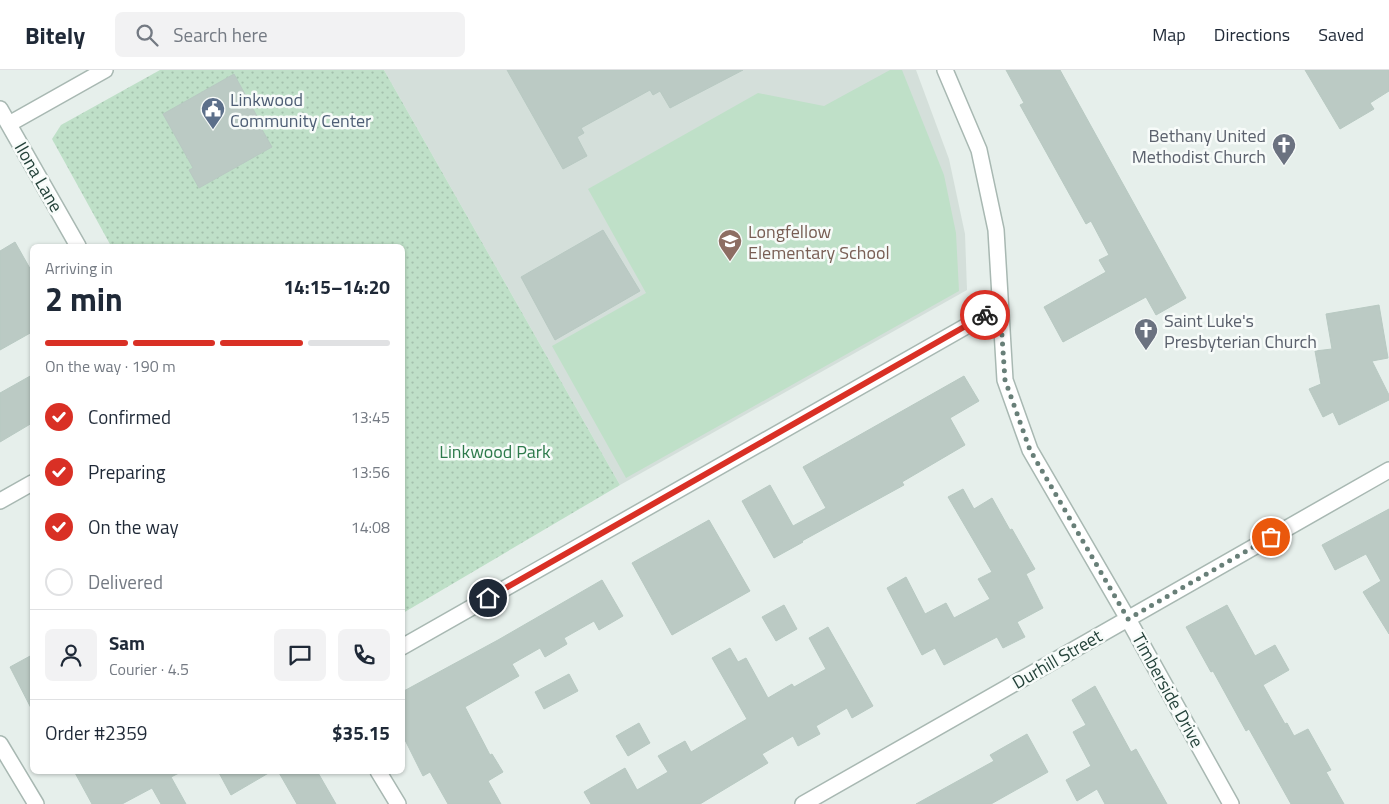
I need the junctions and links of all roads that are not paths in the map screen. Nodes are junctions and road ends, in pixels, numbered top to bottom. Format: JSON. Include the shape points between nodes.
{"nodes":[{"id":1,"x":105,"y":70,"type":"edge"},
{"id":2,"x":944,"y":70,"type":"edge"},
{"id":3,"x":0,"y":109,"type":"edge"},
{"id":4,"x":9,"y":124,"type":"junction"},
{"id":5,"x":77,"y":244,"type":"edge"},
{"id":6,"x":1000,"y":307,"type":"junction"},
{"id":7,"x":1389,"y":470,"type":"edge"},
{"id":8,"x":30,"y":484,"type":"edge"},
{"id":9,"x":0,"y":501,"type":"edge"},
{"id":10,"x":1128,"y":619,"type":"junction"},
{"id":11,"x":405,"y":645,"type":"edge"},
{"id":12,"x":0,"y":744,"type":"edge"},
{"id":13,"x":380,"y":774,"type":"edge"},
{"id":14,"x":36,"y":804,"type":"edge"},
{"id":15,"x":398,"y":804,"type":"edge"},
{"id":16,"x":803,"y":804,"type":"edge"},
{"id":17,"x":1231,"y":804,"type":"edge"}],
"edges":[{"from":1,"to":4,"type":"street"},
{"from":2,"to":6,"type":"street","name":"Timberside Drive","via":[[979,150],[996,230]]},
{"from":3,"to":4,"type":"street","name":"Ilona Lane"},
{"from":4,"to":5,"type":"street","name":"Ilona Lane"},
{"from":6,"to":10,"type":"street","name":"Timberside Drive","via":[[1005,380],[1030,450]]},
{"from":6,"to":11,"type":"street"},
{"from":7,"to":10,"type":"street","name":"Durhill Street"},
{"from":8,"to":9,"type":"street"},
{"from":10,"to":16,"type":"street","name":"Durhill Street"},
{"from":10,"to":17,"type":"street","name":"Timberside Drive"},
{"from":12,"to":14,"type":"street"},
{"from":13,"to":15,"type":"street"}]}
